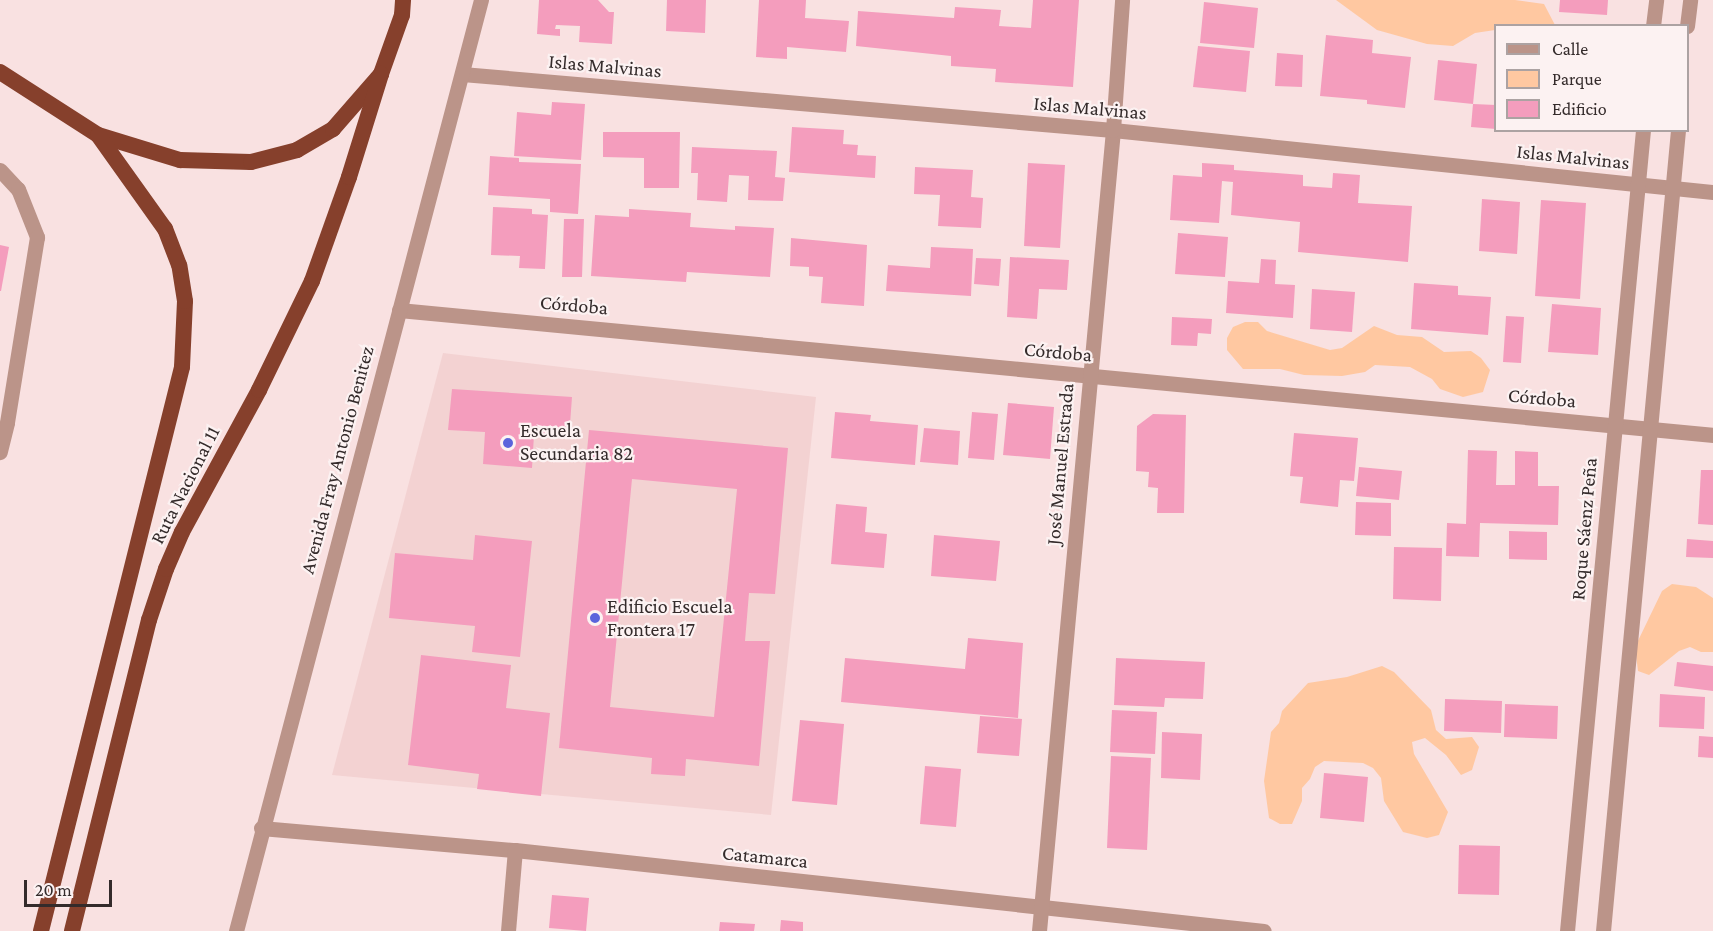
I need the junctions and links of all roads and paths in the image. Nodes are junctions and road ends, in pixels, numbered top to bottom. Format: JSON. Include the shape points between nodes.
{"nodes":[{"id":1,"x":403,"y":0,"type":"edge"},
{"id":2,"x":481,"y":0,"type":"edge"},
{"id":3,"x":1122,"y":0,"type":"edge"},
{"id":4,"x":1656,"y":0,"type":"edge"},
{"id":5,"x":1690,"y":0,"type":"edge"},
{"id":6,"x":1653,"y":24,"type":"edge"},
{"id":7,"x":1687,"y":24,"type":"edge"},
{"id":8,"x":0,"y":72,"type":"edge"},
{"id":9,"x":381,"y":74,"type":"junction"},
{"id":10,"x":462,"y":74,"type":"junction"},
{"id":11,"x":1113,"y":130,"type":"junction"},
{"id":12,"x":1643,"y":132,"type":"edge"},
{"id":13,"x":1678,"y":132,"type":"edge"},
{"id":14,"x":98,"y":135,"type":"junction"},
{"id":15,"x":0,"y":170,"type":"edge"},
{"id":16,"x":1638,"y":184,"type":"junction"},
{"id":17,"x":1673,"y":189,"type":"junction"},
{"id":18,"x":1713,"y":192,"type":"edge"},
{"id":19,"x":399,"y":310,"type":"junction"},
{"id":20,"x":1089,"y":376,"type":"junction"},
{"id":21,"x":4,"y":422,"type":"edge"},
{"id":22,"x":1615,"y":426,"type":"junction"},
{"id":23,"x":1649,"y":429,"type":"junction"},
{"id":24,"x":1713,"y":435,"type":"edge"},
{"id":25,"x":0,"y":452,"type":"edge"},
{"id":26,"x":261,"y":828,"type":"junction"},
{"id":27,"x":515,"y":850,"type":"junction"},
{"id":28,"x":1041,"y":909,"type":"junction"},
{"id":29,"x":75,"y":927,"type":"edge"},
{"id":30,"x":41,"y":931,"type":"edge"},
{"id":31,"x":236,"y":931,"type":"edge"},
{"id":32,"x":508,"y":931,"type":"edge"},
{"id":33,"x":1039,"y":931,"type":"edge"},
{"id":34,"x":1264,"y":931,"type":"edge"},
{"id":35,"x":1567,"y":931,"type":"edge"},
{"id":36,"x":1603,"y":931,"type":"edge"}],
"edges":[{"from":1,"to":9,"type":"highway","name":"Ruta Nacional 11","via":[[402,15]]},
{"from":2,"to":10,"type":"street","name":"Avenida Fray Antonio Benitez"},
{"from":3,"to":11,"type":"street","name":"José Manuel Estrada"},
{"from":4,"to":6,"type":"street"},
{"from":5,"to":7,"type":"street"},
{"from":8,"to":14,"type":"highway","name":"Ruta Nacional 11"},
{"from":9,"to":14,"type":"highway","name":"Ruta Nacional 11","via":[[333,129],[297,150],[251,162],[180,160]]},
{"from":9,"to":29,"type":"highway","name":"Ruta Nacional 11","via":[[312,281],[166,569],[149,620]]},
{"from":10,"to":11,"type":"street","name":"Islas Malvinas"},
{"from":10,"to":19,"type":"street","name":"Avenida Fray Antonio Benitez"},
{"from":11,"to":16,"type":"street","name":"Islas Malvinas"},
{"from":11,"to":20,"type":"street","name":"José Manuel Estrada"},
{"from":12,"to":16,"type":"street","name":"Roque Sáenz Peña"},
{"from":13,"to":17,"type":"street"},
{"from":14,"to":30,"type":"highway","name":"Ruta Nacional 11","via":[[165,229],[179,265],[185,301],[182,367]]},
{"from":15,"to":21,"type":"street","via":[[18,189],[37,237]]},
{"from":16,"to":17,"type":"street","name":"Islas Malvinas"},
{"from":16,"to":22,"type":"street","name":"Roque Sáenz Peña"},
{"from":17,"to":18,"type":"street","name":"Islas Malvinas"},
{"from":17,"to":23,"type":"street"},
{"from":19,"to":20,"type":"street","name":"Córdoba"},
{"from":19,"to":26,"type":"street","name":"Avenida Fray Antonio Benitez"},
{"from":20,"to":22,"type":"street","name":"Córdoba"},
{"from":20,"to":28,"type":"street","name":"José Manuel Estrada"},
{"from":21,"to":25,"type":"street"},
{"from":22,"to":23,"type":"street","name":"Córdoba"},
{"from":22,"to":35,"type":"street","name":"Roque Sáenz Peña"},
{"from":23,"to":24,"type":"street","name":"Córdoba"},
{"from":23,"to":36,"type":"street"},
{"from":26,"to":27,"type":"street","name":"Catamarca"},
{"from":26,"to":31,"type":"street","name":"Avenida Fray Antonio Benitez"},
{"from":27,"to":28,"type":"street","name":"Catamarca"},
{"from":27,"to":32,"type":"street"},
{"from":28,"to":33,"type":"street","name":"José Manuel Estrada"},
{"from":28,"to":34,"type":"street","name":"Catamarca"}]}
